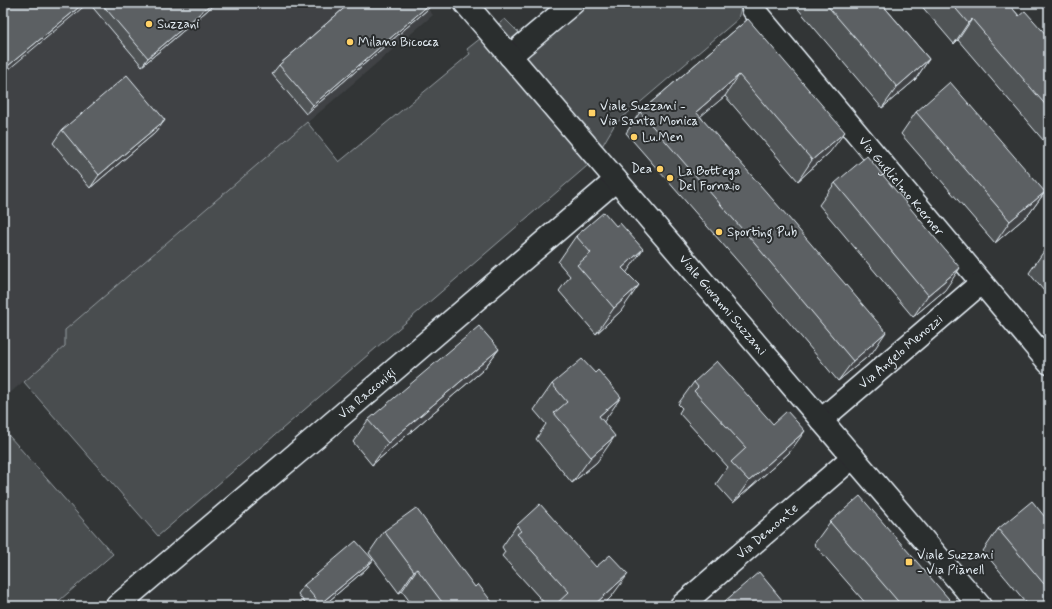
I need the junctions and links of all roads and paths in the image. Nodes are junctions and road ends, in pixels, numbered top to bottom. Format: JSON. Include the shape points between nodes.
{"nodes":[{"id":1,"x":465,"y":3,"type":"edge"},
{"id":2,"x":573,"y":3,"type":"edge"},
{"id":3,"x":753,"y":8,"type":"dead end"},
{"id":4,"x":510,"y":56,"type":"junction"},
{"id":5,"x":616,"y":180,"type":"junction"},
{"id":6,"x":981,"y":283,"type":"junction"},
{"id":7,"x":1049,"y":363,"type":"edge"},
{"id":8,"x":821,"y":420,"type":"junction"},
{"id":9,"x":853,"y":457,"type":"junction"},
{"id":10,"x":117,"y":606,"type":"edge"},
{"id":11,"x":680,"y":606,"type":"edge"},
{"id":12,"x":980,"y":606,"type":"edge"}],
"edges":[{"from":1,"to":4,"type":"street","name":"Viale Giovanni Suzzani"},
{"from":2,"to":4,"type":"street"},
{"from":3,"to":6,"type":"street","name":"Via Guglielmo Koerner"},
{"from":4,"to":5,"type":"street","name":"Viale Giovanni Suzzani"},
{"from":5,"to":8,"type":"street","name":"Viale Giovanni Suzzani"},
{"from":5,"to":10,"type":"street","name":"Via Racconigi"},
{"from":6,"to":7,"type":"street","name":"Via Guglielmo Koerner"},
{"from":6,"to":8,"type":"street","name":"Via Angelo Menozzi"},
{"from":8,"to":9,"type":"street","name":"Viale Giovanni Suzzani"},
{"from":9,"to":11,"type":"street","name":"Via Demonte"},
{"from":9,"to":12,"type":"street","name":"Viale Giovanni Suzzani"}]}
